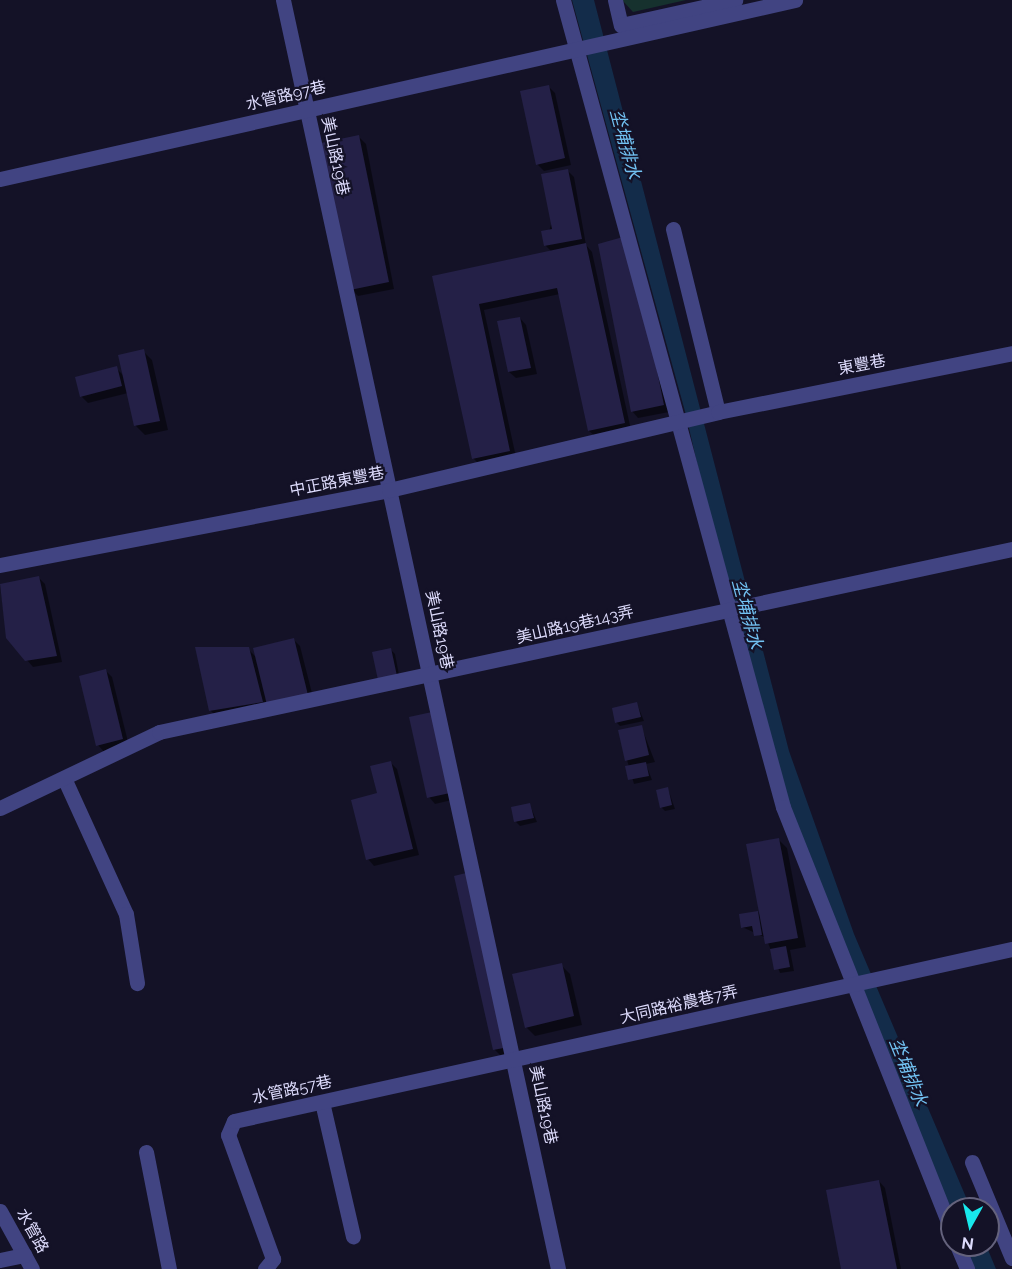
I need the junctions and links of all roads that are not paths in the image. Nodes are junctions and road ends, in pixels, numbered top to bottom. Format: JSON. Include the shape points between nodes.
{"nodes":[{"id":1,"x":283,"y":0,"type":"edge"},
{"id":2,"x":563,"y":0,"type":"edge"},
{"id":3,"x":615,"y":0,"type":"edge"},
{"id":4,"x":735,"y":0,"type":"edge"},
{"id":5,"x":795,"y":0,"type":"edge"},
{"id":6,"x":621,"y":31,"type":"junction"},
{"id":7,"x":577,"y":47,"type":"junction"},
{"id":8,"x":307,"y":110,"type":"junction"},
{"id":9,"x":0,"y":178,"type":"edge"},
{"id":10,"x":673,"y":229,"type":"dead end"},
{"id":11,"x":1012,"y":353,"type":"edge"},
{"id":12,"x":718,"y":412,"type":"junction"},
{"id":13,"x":678,"y":423,"type":"junction"},
{"id":14,"x":389,"y":490,"type":"junction"},
{"id":15,"x":1012,"y":549,"type":"edge"},
{"id":16,"x":0,"y":565,"type":"edge"},
{"id":17,"x":728,"y":609,"type":"junction"},
{"id":18,"x":431,"y":677,"type":"junction"},
{"id":19,"x":64,"y":778,"type":"junction"},
{"id":20,"x":0,"y":808,"type":"edge"},
{"id":21,"x":1012,"y":949,"type":"edge"},
{"id":22,"x":137,"y":982,"type":"dead end"},
{"id":23,"x":850,"y":985,"type":"junction"},
{"id":24,"x":516,"y":1060,"type":"junction"},
{"id":25,"x":322,"y":1102,"type":"junction"},
{"id":26,"x":146,"y":1152,"type":"dead end"},
{"id":27,"x":972,"y":1162,"type":"dead end"},
{"id":28,"x":940,"y":1202,"type":"edge"},
{"id":29,"x":0,"y":1212,"type":"edge"},
{"id":30,"x":353,"y":1236,"type":"dead end"},
{"id":31,"x":24,"y":1255,"type":"junction"},
{"id":32,"x":1012,"y":1258,"type":"edge"},
{"id":33,"x":0,"y":1260,"type":"edge"},
{"id":34,"x":271,"y":1267,"type":"edge"},
{"id":35,"x":33,"y":1269,"type":"edge"},
{"id":36,"x":169,"y":1269,"type":"edge"},
{"id":37,"x":558,"y":1269,"type":"edge"}],
"edges":[{"from":1,"to":8,"type":"street","name":"美山路19巷"},
{"from":2,"to":7,"type":"street"},
{"from":3,"to":6,"type":"street"},
{"from":4,"to":6,"type":"street"},
{"from":5,"to":6,"type":"street"},
{"from":6,"to":7,"type":"street","name":"水管路97巷"},
{"from":7,"to":8,"type":"street","name":"水管路97巷"},
{"from":7,"to":13,"type":"street"},
{"from":8,"to":9,"type":"street","name":"水管路97巷"},
{"from":8,"to":14,"type":"street","name":"美山路19巷"},
{"from":10,"to":12,"type":"street"},
{"from":11,"to":12,"type":"street","name":"東豐巷"},
{"from":12,"to":13,"type":"street","name":"東豐巷"},
{"from":13,"to":14,"type":"street","name":"中正路東豐巷"},
{"from":13,"to":17,"type":"street"},
{"from":14,"to":16,"type":"street","name":"中正路東豐巷"},
{"from":14,"to":18,"type":"street","name":"美山路19巷"},
{"from":15,"to":17,"type":"street","name":"美山路19巷143弄"},
{"from":17,"to":18,"type":"street","name":"美山路19巷143弄"},
{"from":17,"to":23,"type":"street","via":[[783,807]]},
{"from":18,"to":19,"type":"street","via":[[159,732]]},
{"from":18,"to":24,"type":"street","name":"美山路19巷"},
{"from":19,"to":20,"type":"street"},
{"from":19,"to":22,"type":"street","via":[[126,914]]},
{"from":21,"to":23,"type":"street","name":"大同路裕農巷7弄"},
{"from":23,"to":24,"type":"street","name":"大同路裕農巷7弄"},
{"from":23,"to":28,"type":"street"},
{"from":24,"to":25,"type":"street","name":"水管路57巷"},
{"from":24,"to":37,"type":"street","name":"美山路19巷"},
{"from":25,"to":30,"type":"street"},
{"from":25,"to":34,"type":"street","name":"水管路57巷","via":[[234,1121],[229,1128]]},
{"from":26,"to":36,"type":"street"},
{"from":27,"to":32,"type":"street"},
{"from":29,"to":31,"type":"street","name":"水管路"},
{"from":31,"to":33,"type":"street"},
{"from":31,"to":35,"type":"street","name":"水管路"}]}
